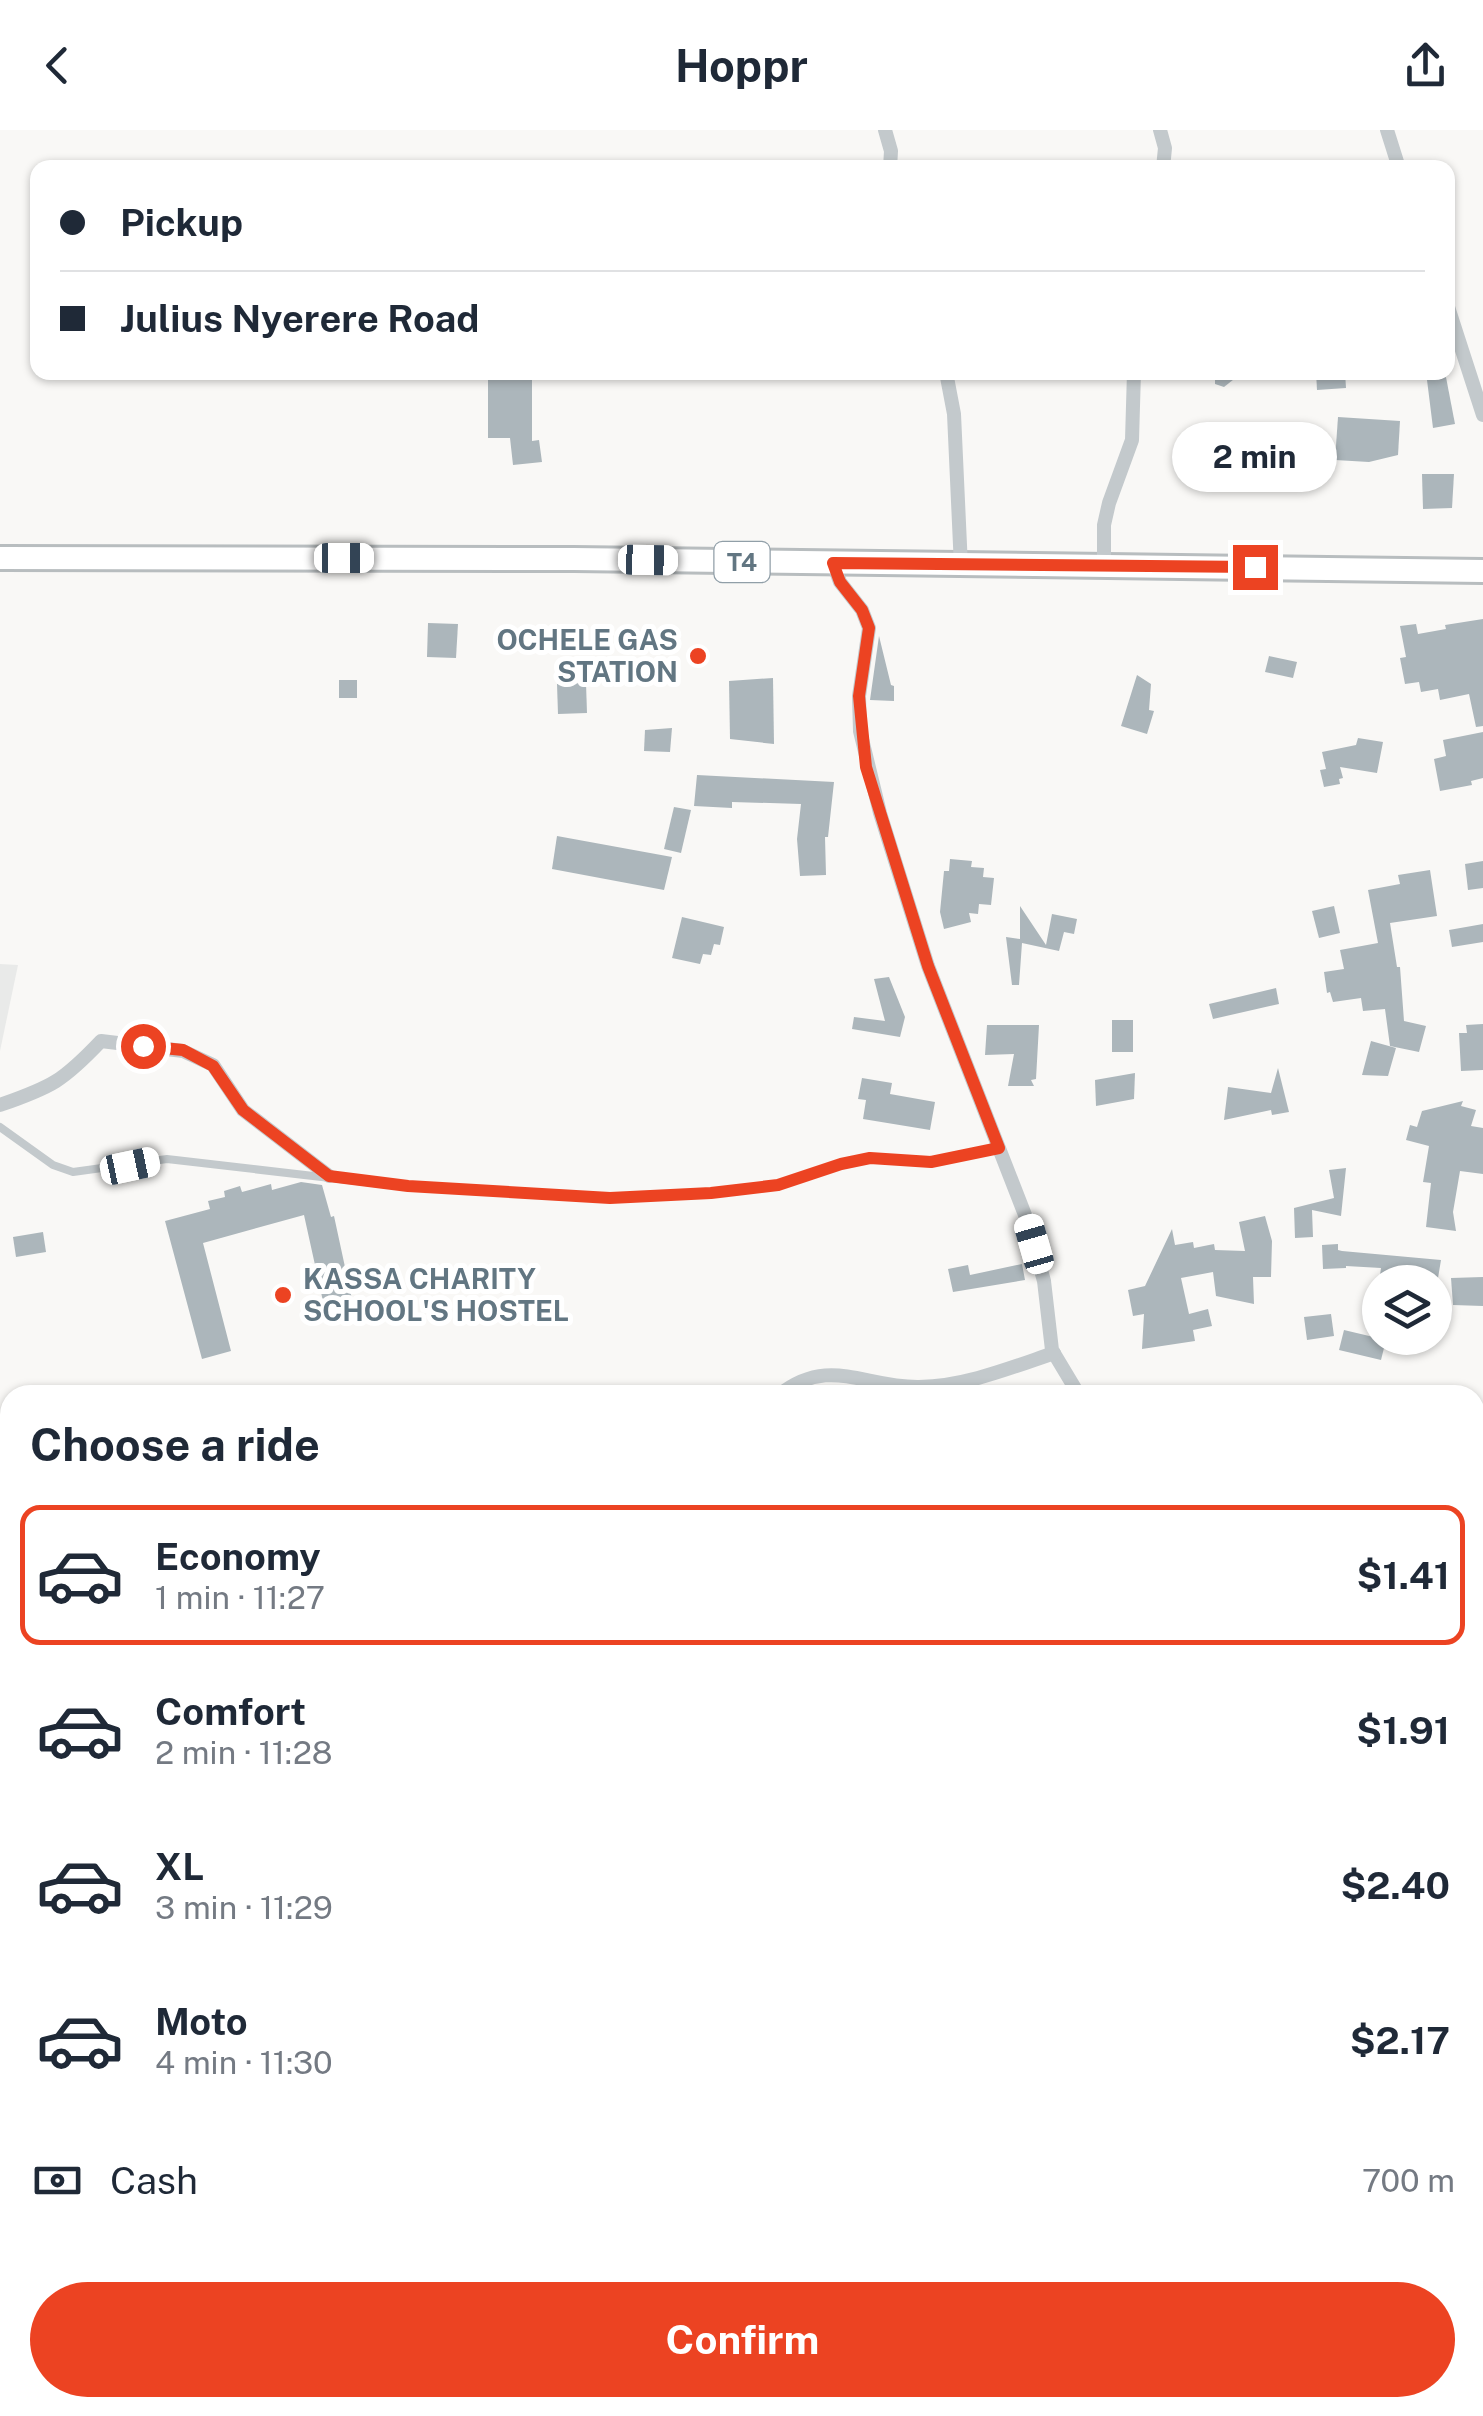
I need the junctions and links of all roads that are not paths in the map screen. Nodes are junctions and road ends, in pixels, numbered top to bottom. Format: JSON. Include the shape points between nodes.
{"nodes":[{"id":1,"x":884,"y":130,"type":"edge"},
{"id":2,"x":1160,"y":130,"type":"edge"},
{"id":3,"x":1387,"y":130,"type":"edge"},
{"id":4,"x":890,"y":160,"type":"edge"},
{"id":5,"x":1164,"y":160,"type":"edge"},
{"id":6,"x":1396,"y":160,"type":"edge"},
{"id":7,"x":1455,"y":328,"type":"edge"},
{"id":8,"x":948,"y":380,"type":"edge"},
{"id":9,"x":1134,"y":380,"type":"edge"},
{"id":10,"x":1483,"y":414,"type":"edge"},
{"id":11,"x":0,"y":558,"type":"edge"},
{"id":12,"x":833,"y":563,"type":"junction"},
{"id":13,"x":1104,"y":564,"type":"junction"},
{"id":14,"x":960,"y":566,"type":"junction"},
{"id":15,"x":1483,"y":571,"type":"edge"},
{"id":16,"x":0,"y":1105,"type":"edge"},
{"id":17,"x":0,"y":1127,"type":"edge"},
{"id":18,"x":999,"y":1148,"type":"junction"},
{"id":19,"x":329,"y":1176,"type":"junction"},
{"id":20,"x":1054,"y":1353,"type":"junction"},
{"id":21,"x":791,"y":1385,"type":"edge"},
{"id":22,"x":904,"y":1385,"type":"edge"},
{"id":23,"x":937,"y":1385,"type":"edge"},
{"id":24,"x":1073,"y":1385,"type":"edge"}],
"edges":[{"from":1,"to":4,"type":"street"},
{"from":2,"to":5,"type":"street"},
{"from":3,"to":6,"type":"street"},
{"from":7,"to":10,"type":"street"},
{"from":8,"to":14,"type":"street"},
{"from":9,"to":13,"type":"street","via":[[1132,440],[1108,503]]},
{"from":11,"to":12,"type":"highway","number":"T4"},
{"from":12,"to":14,"type":"highway","number":"T4"},
{"from":12,"to":18,"type":"street","via":[[869,628],[859,696],[866,767],[928,966]]},
{"from":13,"to":14,"type":"highway","number":"T4"},
{"from":13,"to":15,"type":"highway","number":"T4"},
{"from":16,"to":19,"type":"street","via":[[44,1090],[101,1041],[183,1050],[213,1066],[243,1110]]},
{"from":17,"to":19,"type":"lane","via":[[40,1158],[72,1172],[167,1159]]},
{"from":18,"to":19,"type":"lane","via":[[931,1162],[870,1158],[740,1191],[610,1198]]},
{"from":18,"to":20,"type":"street","via":[[1044,1281]]},
{"from":20,"to":23,"type":"street"},
{"from":20,"to":24,"type":"street"},
{"from":21,"to":22,"type":"street","via":[[819,1374]]}]}
